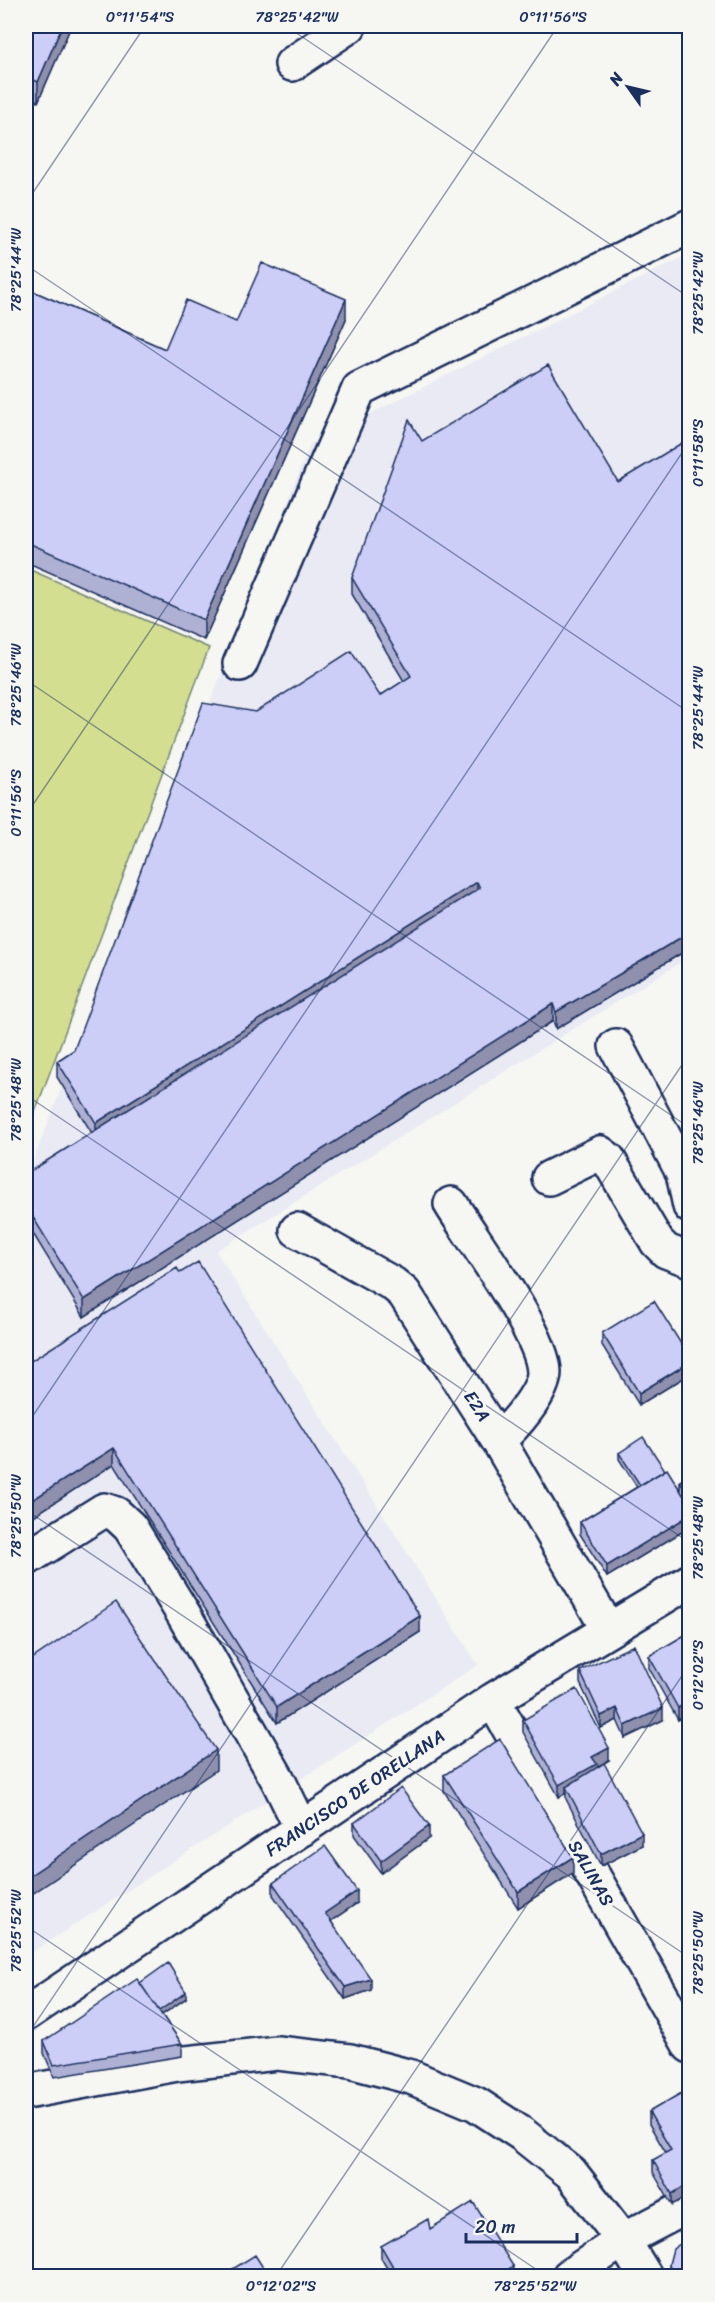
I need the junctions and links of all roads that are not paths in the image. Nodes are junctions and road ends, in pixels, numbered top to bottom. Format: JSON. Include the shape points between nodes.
{"nodes":[{"id":1,"x":349,"y":26,"type":"edge"},
{"id":2,"x":292,"y":64,"type":"dead end"},
{"id":3,"x":690,"y":225,"type":"edge"},
{"id":4,"x":240,"y":664,"type":"dead end"},
{"id":5,"x":616,"y":1046,"type":"dead end"},
{"id":6,"x":549,"y":1178,"type":"dead end"},
{"id":7,"x":451,"y":1204,"type":"dead end"},
{"id":8,"x":690,"y":1206,"type":"edge"},
{"id":9,"x":297,"y":1230,"type":"dead end"},
{"id":10,"x":690,"y":1260,"type":"edge"},
{"id":11,"x":498,"y":1440,"type":"junction"},
{"id":12,"x":26,"y":1559,"type":"edge"},
{"id":13,"x":690,"y":1581,"type":"edge"},
{"id":14,"x":608,"y":1629,"type":"junction"},
{"id":15,"x":493,"y":1700,"type":"junction"},
{"id":16,"x":302,"y":1829,"type":"junction"},
{"id":17,"x":26,"y":2014,"type":"edge"},
{"id":18,"x":690,"y":2046,"type":"edge"},
{"id":19,"x":26,"y":2092,"type":"edge"},
{"id":20,"x":690,"y":2205,"type":"edge"},
{"id":21,"x":624,"y":2240,"type":"junction"},
{"id":22,"x":569,"y":2277,"type":"edge"},
{"id":23,"x":645,"y":2277,"type":"edge"}],
"edges":[{"from":1,"to":2,"type":"street"},
{"from":3,"to":4,"type":"street","via":[[359,389]]},
{"from":5,"to":8,"type":"street","via":[[682,1173]]},
{"from":6,"to":10,"type":"street","via":[[600,1153],[608,1159],[657,1242],[666,1251]]},
{"from":7,"to":11,"type":"street","via":[[527,1325],[544,1373],[538,1392]]},
{"from":9,"to":11,"type":"street","name":"E2A","via":[[404,1293]]},
{"from":11,"to":14,"type":"street","name":"E2A"},
{"from":12,"to":16,"type":"street","via":[[104,1510],[116,1514],[130,1527],[278,1780]]},
{"from":13,"to":14,"type":"street","name":"FRANCISCO DE ORELLANA"},
{"from":14,"to":15,"type":"street","name":"FRANCISCO DE ORELLANA"},
{"from":15,"to":16,"type":"street","name":"FRANCISCO DE ORELLANA"},
{"from":15,"to":18,"type":"street","name":"SALINAS"},
{"from":16,"to":17,"type":"street","name":"FRANCISCO DE ORELLANA"},
{"from":19,"to":21,"type":"street","via":[[177,2064],[266,2054],[350,2061],[411,2077],[476,2104],[522,2134],[571,2173]]},
{"from":20,"to":21,"type":"street"},
{"from":21,"to":22,"type":"street"},
{"from":21,"to":23,"type":"street"}]}
